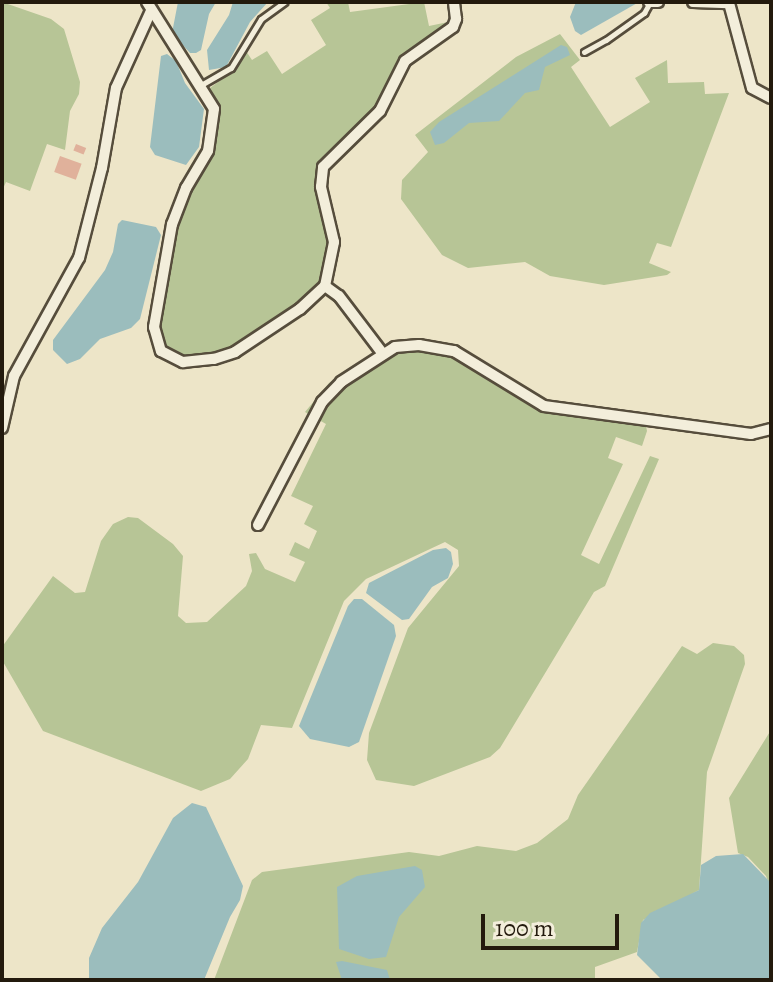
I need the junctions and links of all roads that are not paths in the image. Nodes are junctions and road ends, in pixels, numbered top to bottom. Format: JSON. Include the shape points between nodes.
{"nodes":[{"id":1,"x":284,"y":2,"type":"edge"},
{"id":2,"x":454,"y":2,"type":"edge"},
{"id":3,"x":693,"y":2,"type":"edge"},
{"id":4,"x":652,"y":3,"type":"edge"},
{"id":5,"x":149,"y":6,"type":"edge"},
{"id":6,"x":584,"y":52,"type":"dead end"},
{"id":7,"x":200,"y":85,"type":"junction"},
{"id":8,"x":771,"y":98,"type":"edge"},
{"id":9,"x":325,"y":286,"type":"junction"},
{"id":10,"x":383,"y":354,"type":"junction"},
{"id":11,"x":6,"y":387,"type":"edge"},
{"id":12,"x":2,"y":428,"type":"edge"},
{"id":13,"x":771,"y":429,"type":"edge"},
{"id":14,"x":258,"y":525,"type":"dead end"}],
"edges":[{"from":1,"to":7,"type":"lane","via":[[261,19],[231,68]]},
{"from":2,"to":9,"type":"street","via":[[453,27],[405,61],[380,111],[323,167],[321,187],[334,242]]},
{"from":3,"to":8,"type":"street","via":[[729,3],[752,88]]},
{"from":4,"to":6,"type":"lane"},
{"from":5,"to":7,"type":"street"},
{"from":5,"to":11,"type":"street","via":[[116,88],[79,258]]},
{"from":7,"to":9,"type":"street","via":[[212,104],[213,129],[208,151],[172,224],[154,327],[159,347],[183,362],[222,358],[276,327]]},
{"from":9,"to":10,"type":"street","via":[[339,296]]},
{"from":10,"to":13,"type":"street","via":[[411,345],[454,351],[544,406],[751,434]]},
{"from":10,"to":14,"type":"street","via":[[322,402]]},
{"from":11,"to":12,"type":"street"}]}
